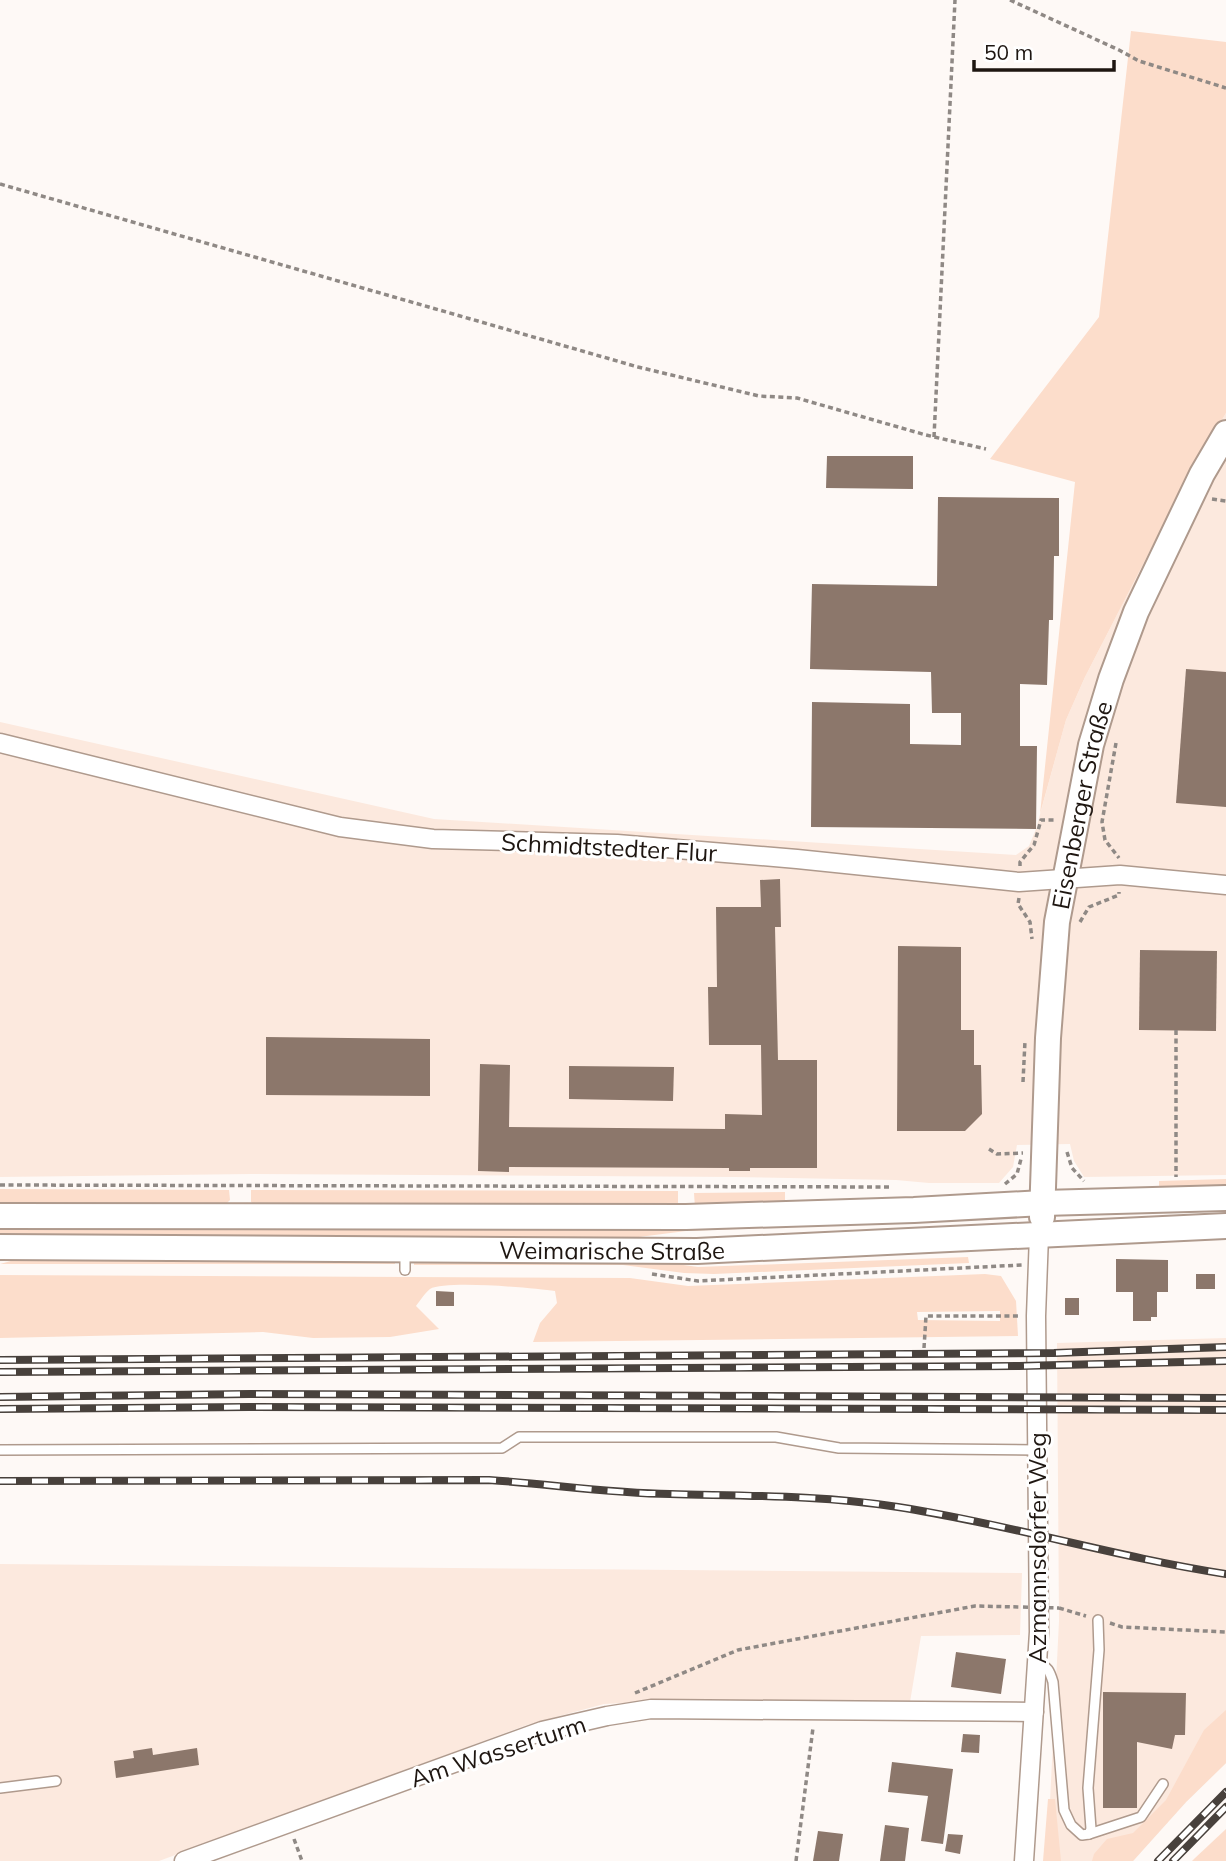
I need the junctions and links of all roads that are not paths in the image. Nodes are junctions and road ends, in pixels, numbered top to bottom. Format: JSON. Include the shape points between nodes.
{"nodes":[{"id":1,"x":1226,"y":433,"type":"edge"},
{"id":2,"x":0,"y":743,"type":"edge"},
{"id":3,"x":1064,"y":880,"type":"junction"},
{"id":4,"x":1226,"y":885,"type":"edge"},
{"id":5,"x":1044,"y":1193,"type":"junction"},
{"id":6,"x":1226,"y":1198,"type":"edge"},
{"id":7,"x":0,"y":1216,"type":"edge"},
{"id":8,"x":1226,"y":1226,"type":"edge"},
{"id":9,"x":1039,"y":1235,"type":"junction"},
{"id":10,"x":0,"y":1247,"type":"edge"},
{"id":11,"x":0,"y":1450,"type":"edge"},
{"id":12,"x":1037,"y":1450,"type":"junction"},
{"id":13,"x":1098,"y":1620,"type":"road end"},
{"id":14,"x":1037,"y":1665,"type":"junction"},
{"id":15,"x":1034,"y":1712,"type":"junction"},
{"id":16,"x":56,"y":1781,"type":"dead end"},
{"id":17,"x":1163,"y":1784,"type":"dead end"},
{"id":18,"x":0,"y":1788,"type":"edge"},
{"id":19,"x":1089,"y":1834,"type":"junction"},
{"id":20,"x":184,"y":1861,"type":"edge"},
{"id":21,"x":1024,"y":1861,"type":"edge"}],
"edges":[{"from":1,"to":3,"type":"main road","name":"Eisenberger Straße","via":[[1202,474],[1127,635],[1091,745]]},
{"from":2,"to":3,"type":"street","name":"Schmidtstedter Flur","via":[[340,827],[433,839],[617,844],[1020,882]]},
{"from":3,"to":4,"type":"street","name":"Schmidtstedter Flur","via":[[1120,875]]},
{"from":3,"to":5,"type":"main road","name":"Eisenberger Straße","via":[[1050,1004]]},
{"from":5,"to":6,"type":"main road","name":"Weimarische Straße"},
{"from":5,"to":7,"type":"main road","name":"Weimarische Straße","via":[[914,1210],[686,1217]]},
{"from":5,"to":9,"type":"main road","name":"Eisenberger Straße"},
{"from":8,"to":9,"type":"main road","name":"Weimarische Straße"},
{"from":9,"to":10,"type":"main road","name":"Weimarische Straße","via":[[405,1260]]},
{"from":9,"to":12,"type":"street","name":"Azmannsdorfer Weg"},
{"from":11,"to":12,"type":"lane","via":[[502,1448],[519,1437],[776,1437],[839,1448]]},
{"from":12,"to":14,"type":"street","name":"Azmannsdorfer Weg"},
{"from":13,"to":19,"type":"lane"},
{"from":14,"to":15,"type":"street","name":"Azmannsdorfer Weg"},
{"from":14,"to":19,"type":"lane","via":[[1049,1670],[1053,1682],[1064,1810],[1076,1830]]},
{"from":15,"to":20,"type":"street","name":"Am Wasserturm","via":[[651,1709],[607,1716],[541,1731]]},
{"from":15,"to":21,"type":"street","name":"Azmannsdorfer Weg"},
{"from":16,"to":18,"type":"lane"},
{"from":17,"to":19,"type":"lane","via":[[1140,1817]]}]}
